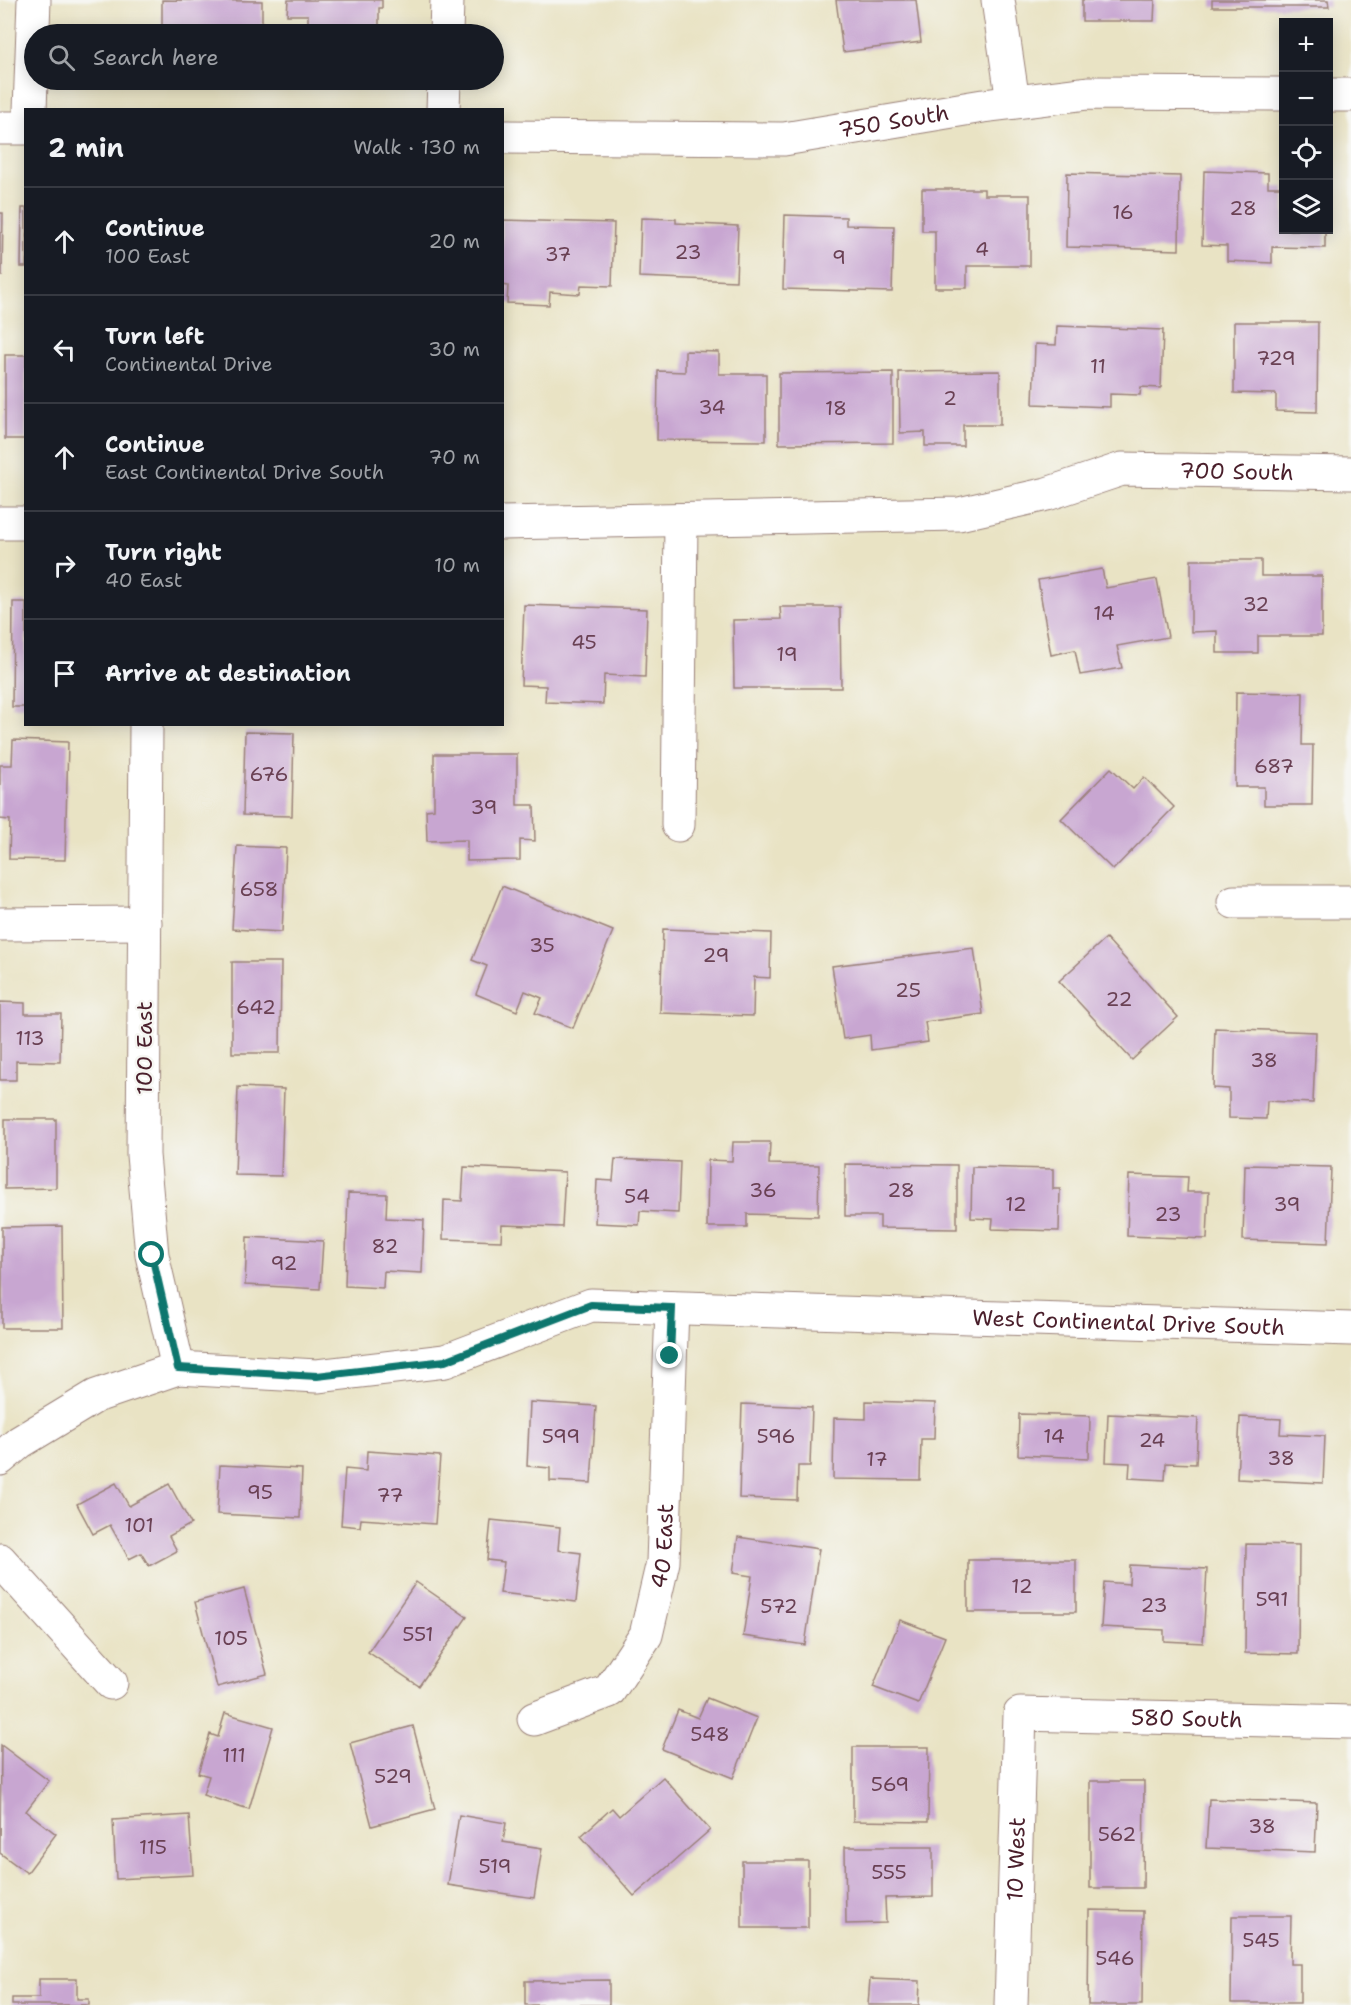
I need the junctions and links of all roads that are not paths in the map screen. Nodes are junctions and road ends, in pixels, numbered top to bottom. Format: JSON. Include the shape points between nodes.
{"nodes":[{"id":1,"x":34,"y":0,"type":"edge"},
{"id":2,"x":447,"y":0,"type":"edge"},
{"id":3,"x":998,"y":0,"type":"edge"},
{"id":4,"x":33,"y":24,"type":"edge"},
{"id":5,"x":446,"y":24,"type":"edge"},
{"id":6,"x":31,"y":90,"type":"edge"},
{"id":7,"x":444,"y":90,"type":"edge"},
{"id":8,"x":1279,"y":94,"type":"edge"},
{"id":9,"x":1333,"y":95,"type":"edge"},
{"id":10,"x":1351,"y":95,"type":"edge"},
{"id":11,"x":1013,"y":102,"type":"junction"},
{"id":12,"x":30,"y":108,"type":"edge"},
{"id":13,"x":443,"y":108,"type":"edge"},
{"id":14,"x":0,"y":128,"type":"edge"},
{"id":15,"x":24,"y":128,"type":"edge"},
{"id":16,"x":504,"y":137,"type":"edge"},
{"id":17,"x":1351,"y":473,"type":"edge"},
{"id":18,"x":681,"y":520,"type":"junction"},
{"id":19,"x":0,"y":523,"type":"edge"},
{"id":20,"x":24,"y":523,"type":"edge"},
{"id":21,"x":504,"y":524,"type":"edge"},
{"id":22,"x":146,"y":726,"type":"edge"},
{"id":23,"x":678,"y":825,"type":"dead end"},
{"id":24,"x":1234,"y":902,"type":"dead end"},
{"id":25,"x":1351,"y":902,"type":"edge"},
{"id":26,"x":145,"y":923,"type":"junction"},
{"id":27,"x":0,"y":924,"type":"edge"},
{"id":28,"x":672,"y":1308,"type":"junction"},
{"id":29,"x":1351,"y":1329,"type":"edge"},
{"id":30,"x":178,"y":1368,"type":"junction"},
{"id":31,"x":0,"y":1459,"type":"edge"},
{"id":32,"x":0,"y":1560,"type":"edge"},
{"id":33,"x":111,"y":1683,"type":"dead end"},
{"id":34,"x":1020,"y":1714,"type":"joint"},
{"id":35,"x":534,"y":1719,"type":"dead end"},
{"id":36,"x":1351,"y":1722,"type":"edge"},
{"id":37,"x":1011,"y":2005,"type":"edge"}],
"edges":[{"from":1,"to":4,"type":"street"},
{"from":2,"to":5,"type":"street"},
{"from":3,"to":11,"type":"street"},
{"from":6,"to":12,"type":"street"},
{"from":7,"to":13,"type":"street"},
{"from":8,"to":11,"type":"street","name":"750 South","via":[[1088,93]]},
{"from":9,"to":10,"type":"street"},
{"from":11,"to":16,"type":"street","name":"750 South","via":[[784,139]]},
{"from":14,"to":15,"type":"street"},
{"from":17,"to":18,"type":"street","name":"700 South","via":[[1122,469],[1047,494],[959,514]]},
{"from":18,"to":21,"type":"street","name":"700 South"},
{"from":18,"to":23,"type":"street"},
{"from":19,"to":20,"type":"street"},
{"from":22,"to":26,"type":"street","name":"100 East"},
{"from":24,"to":25,"type":"street"},
{"from":26,"to":27,"type":"street"},
{"from":26,"to":30,"type":"street","name":"100 East","via":[[143,1155],[152,1255]]},
{"from":28,"to":29,"type":"street","name":"West Continental Drive South"},
{"from":28,"to":30,"type":"street","name":"West Continental Drive South","via":[[591,1305],[445,1361],[317,1376]]},
{"from":28,"to":35,"type":"street","name":"40 East","via":[[663,1562],[646,1635],[609,1691]]},
{"from":30,"to":31,"type":"street","via":[[96,1396],[20,1442]]},
{"from":32,"to":33,"type":"street"},
{"from":34,"to":36,"type":"street","name":"580 South"},
{"from":34,"to":37,"type":"street","name":"10 West"}]}
